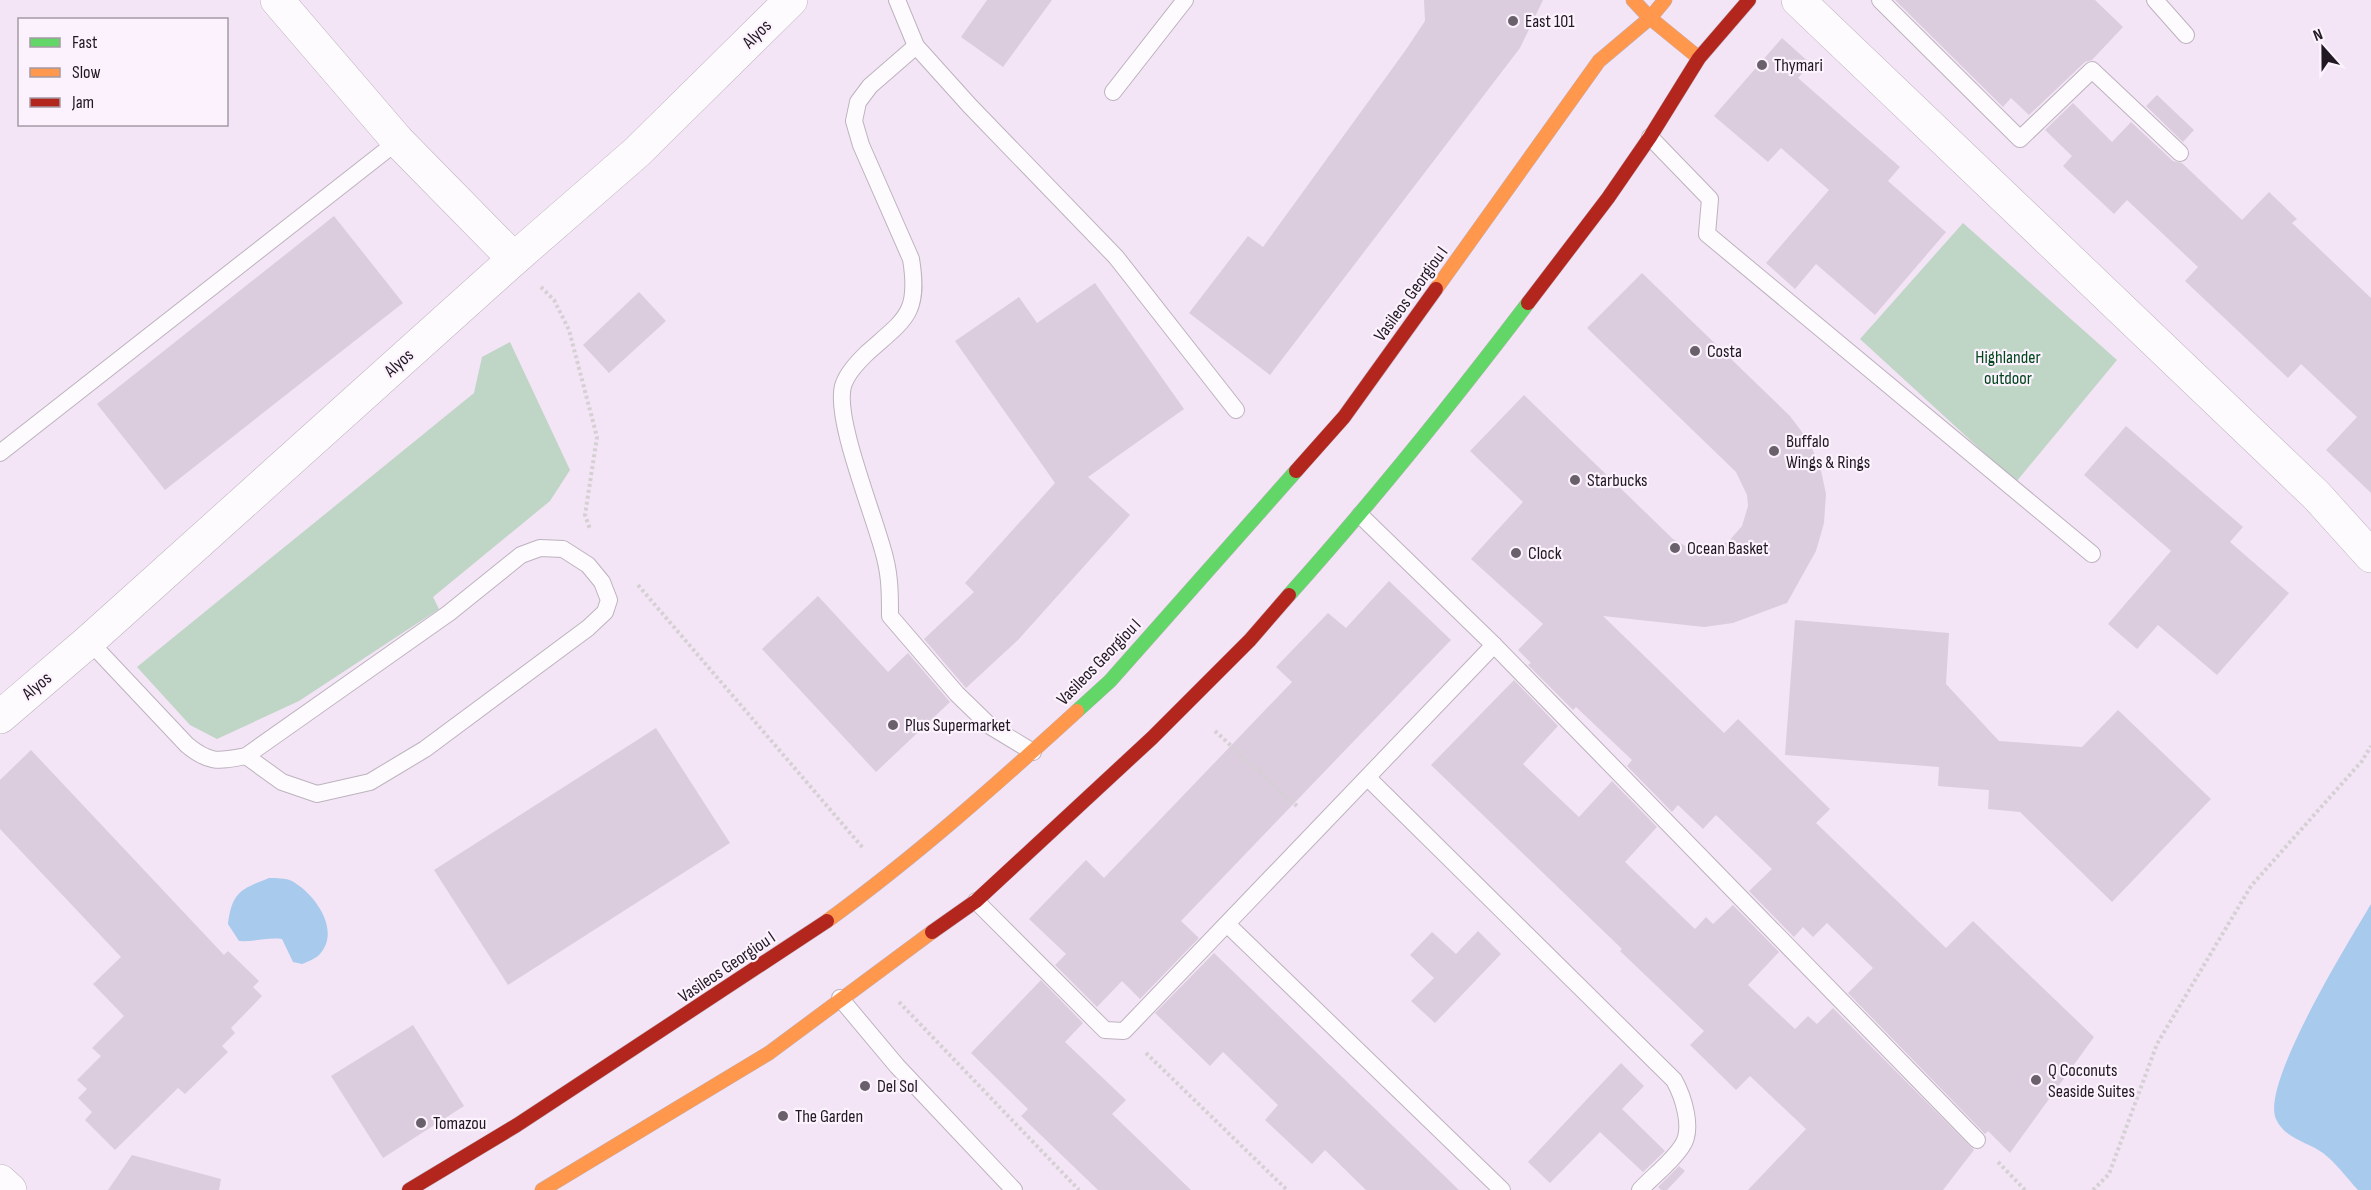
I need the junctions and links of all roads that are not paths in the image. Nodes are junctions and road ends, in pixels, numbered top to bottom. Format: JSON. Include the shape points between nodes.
{"nodes":[{"id":1,"x":277,"y":0,"type":"edge"},
{"id":2,"x":791,"y":0,"type":"edge"},
{"id":3,"x":897,"y":0,"type":"edge"},
{"id":4,"x":1185,"y":0,"type":"edge"},
{"id":5,"x":1633,"y":0,"type":"edge"},
{"id":6,"x":1665,"y":0,"type":"edge"},
{"id":7,"x":1749,"y":0,"type":"edge"},
{"id":8,"x":1798,"y":0,"type":"edge"},
{"id":9,"x":1880,"y":0,"type":"edge"},
{"id":10,"x":2155,"y":0,"type":"edge"},
{"id":11,"x":1650,"y":18,"type":"junction"},
{"id":12,"x":2186,"y":35,"type":"dead end"},
{"id":13,"x":916,"y":46,"type":"junction"},
{"id":14,"x":1699,"y":58,"type":"junction"},
{"id":15,"x":1113,"y":92,"type":"dead end"},
{"id":16,"x":1650,"y":137,"type":"junction"},
{"id":17,"x":398,"y":141,"type":"junction"},
{"id":18,"x":2180,"y":153,"type":"dead end"},
{"id":19,"x":514,"y":260,"type":"junction"},
{"id":20,"x":1236,"y":410,"type":"dead end"},
{"id":21,"x":0,"y":453,"type":"edge"},
{"id":22,"x":1360,"y":515,"type":"junction"},
{"id":23,"x":2092,"y":554,"type":"dead end"},
{"id":24,"x":2371,"y":556,"type":"edge"},
{"id":25,"x":89,"y":641,"type":"junction"},
{"id":26,"x":1494,"y":645,"type":"junction"},
{"id":27,"x":0,"y":717,"type":"edge"},
{"id":28,"x":1033,"y":752,"type":"junction"},
{"id":29,"x":246,"y":756,"type":"junction"},
{"id":30,"x":1368,"y":778,"type":"junction"},
{"id":31,"x":976,"y":901,"type":"junction"},
{"id":32,"x":1228,"y":925,"type":"junction"},
{"id":33,"x":840,"y":998,"type":"junction"},
{"id":34,"x":1977,"y":1140,"type":"road end"},
{"id":35,"x":0,"y":1181,"type":"edge"},
{"id":36,"x":10,"y":1190,"type":"edge"},
{"id":37,"x":409,"y":1190,"type":"edge"},
{"id":38,"x":542,"y":1190,"type":"edge"},
{"id":39,"x":1014,"y":1190,"type":"edge"},
{"id":40,"x":1502,"y":1190,"type":"edge"},
{"id":41,"x":1640,"y":1190,"type":"edge"}],
"edges":[{"from":1,"to":17,"type":"street"},
{"from":2,"to":19,"type":"street","name":"Alyos","via":[[637,152]]},
{"from":3,"to":13,"type":"lane"},
{"from":4,"to":15,"type":"lane"},
{"from":5,"to":11,"type":"main road"},
{"from":6,"to":11,"type":"main road","name":"Vasileos Georgiou I"},
{"from":7,"to":14,"type":"main road"},
{"from":8,"to":24,"type":"street","via":[[2317,496]]},
{"from":9,"to":18,"type":"lane","via":[[2020,140],[2092,70]]},
{"from":10,"to":12,"type":"lane"},
{"from":11,"to":14,"type":"main road"},
{"from":11,"to":28,"type":"main road","name":"Vasileos Georgiou I","via":[[1599,61],[1344,417],[1110,681]]},
{"from":13,"to":20,"type":"lane","via":[[1116,257]]},
{"from":13,"to":28,"type":"lane","via":[[870,86],[858,102],[854,121],[911,259],[913,304],[906,319],[856,363],[843,386],[843,419],[885,557],[890,616],[990,726]]},
{"from":14,"to":16,"type":"main road"},
{"from":16,"to":22,"type":"main road","via":[[1455,399]]},
{"from":16,"to":23,"type":"lane","via":[[1710,199],[1707,234]]},
{"from":17,"to":19,"type":"street"},
{"from":17,"to":21,"type":"lane"},
{"from":19,"to":25,"type":"street","name":"Alyos"},
{"from":22,"to":26,"type":"lane"},
{"from":22,"to":31,"type":"main road","via":[[1250,640],[1152,738]]},
{"from":25,"to":27,"type":"street","name":"Alyos"},
{"from":25,"to":29,"type":"lane","via":[[201,757],[216,761]]},
{"from":26,"to":30,"type":"lane"},
{"from":26,"to":34,"type":"lane"},
{"from":28,"to":37,"type":"main road","name":"Vasileos Georgiou I","via":[[885,879],[823,924],[546,1107]]},
{"from":29,"to":29,"type":"lane","via":[[449,613],[521,555],[540,548],[563,549],[588,565],[602,582],[609,600],[605,612],[588,628],[425,749],[370,782],[317,794],[282,782]]},
{"from":30,"to":32,"type":"lane"},
{"from":30,"to":41,"type":"lane","via":[[1674,1080],[1684,1098],[1687,1121],[1683,1145]]},
{"from":31,"to":32,"type":"lane","via":[[1105,1030],[1124,1031]]},
{"from":31,"to":33,"type":"main road"},
{"from":32,"to":40,"type":"lane"},
{"from":33,"to":38,"type":"main road","via":[[769,1053]]},
{"from":33,"to":39,"type":"lane","via":[[897,1066]]},
{"from":35,"to":36,"type":"street"}]}
